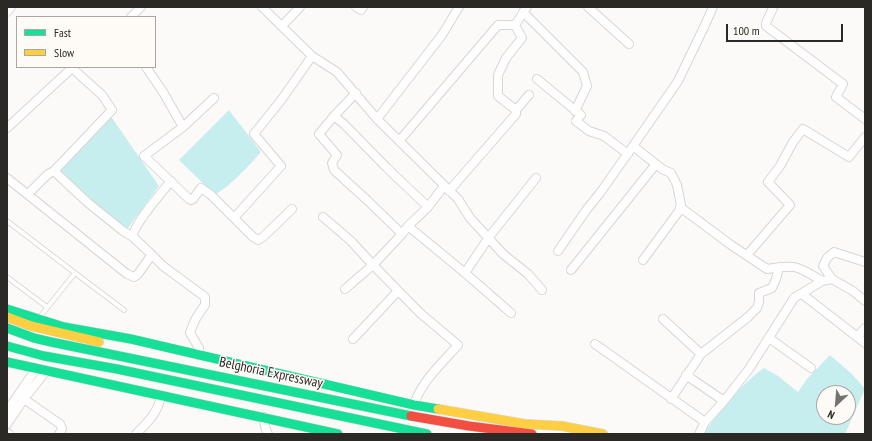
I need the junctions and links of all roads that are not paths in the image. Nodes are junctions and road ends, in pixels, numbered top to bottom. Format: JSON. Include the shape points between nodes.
{"nodes":[{"id":1,"x":11,"y":7,"type":"edge"},
{"id":2,"x":141,"y":7,"type":"edge"},
{"id":3,"x":262,"y":7,"type":"edge"},
{"id":4,"x":300,"y":7,"type":"edge"},
{"id":5,"x":356,"y":7,"type":"edge"},
{"id":6,"x":363,"y":7,"type":"edge"},
{"id":7,"x":459,"y":7,"type":"edge"},
{"id":8,"x":588,"y":7,"type":"edge"},
{"id":9,"x":713,"y":7,"type":"edge"},
{"id":10,"x":772,"y":7,"type":"edge"},
{"id":11,"x":525,"y":10,"type":"edge"},
{"id":12,"x":7,"y":12,"type":"edge"},
{"id":13,"x":132,"y":16,"type":"edge"},
{"id":14,"x":515,"y":25,"type":"junction"},
{"id":15,"x":282,"y":26,"type":"junction"},
{"id":16,"x":629,"y":44,"type":"dead end"},
{"id":17,"x":312,"y":56,"type":"junction"},
{"id":18,"x":72,"y":68,"type":"edge"},
{"id":19,"x":74,"y":68,"type":"edge"},
{"id":20,"x":147,"y":68,"type":"edge"},
{"id":21,"x":537,"y":79,"type":"dead end"},
{"id":22,"x":356,"y":93,"type":"junction"},
{"id":23,"x":529,"y":95,"type":"dead end"},
{"id":24,"x":214,"y":98,"type":"dead end"},
{"id":25,"x":516,"y":110,"type":"junction"},
{"id":26,"x":575,"y":111,"type":"junction"},
{"id":27,"x":334,"y":116,"type":"junction"},
{"id":28,"x":377,"y":118,"type":"junction"},
{"id":29,"x":865,"y":119,"type":"edge"},
{"id":30,"x":183,"y":126,"type":"junction"},
{"id":31,"x":7,"y":128,"type":"edge"},
{"id":32,"x":865,"y":137,"type":"edge"},
{"id":33,"x":400,"y":140,"type":"junction"},
{"id":34,"x":633,"y":146,"type":"junction"},
{"id":35,"x":628,"y":154,"type":"junction"},
{"id":36,"x":656,"y":164,"type":"junction"},
{"id":37,"x":54,"y":171,"type":"junction"},
{"id":38,"x":7,"y":178,"type":"edge"},
{"id":39,"x":536,"y":178,"type":"dead end"},
{"id":40,"x":171,"y":181,"type":"junction"},
{"id":41,"x":446,"y":188,"type":"junction"},
{"id":42,"x":28,"y":194,"type":"junction"},
{"id":43,"x":428,"y":207,"type":"junction"},
{"id":44,"x":680,"y":207,"type":"junction"},
{"id":45,"x":292,"y":209,"type":"dead end"},
{"id":46,"x":323,"y":217,"type":"dead end"},
{"id":47,"x":234,"y":218,"type":"junction"},
{"id":48,"x":7,"y":221,"type":"edge"},
{"id":49,"x":408,"y":226,"type":"junction"},
{"id":50,"x":402,"y":234,"type":"junction"},
{"id":51,"x":133,"y":237,"type":"junction"},
{"id":52,"x":489,"y":238,"type":"junction"},
{"id":53,"x":558,"y":251,"type":"dead end"},
{"id":54,"x":151,"y":254,"type":"junction"},
{"id":55,"x":747,"y":255,"type":"junction"},
{"id":56,"x":643,"y":260,"type":"dead end"},
{"id":57,"x":865,"y":262,"type":"edge"},
{"id":58,"x":373,"y":265,"type":"junction"},
{"id":59,"x":779,"y":267,"type":"junction"},
{"id":60,"x":571,"y":270,"type":"dead end"},
{"id":61,"x":75,"y":273,"type":"junction"},
{"id":62,"x":465,"y":273,"type":"junction"},
{"id":63,"x":7,"y":277,"type":"edge"},
{"id":64,"x":832,"y":278,"type":"junction"},
{"id":65,"x":822,"y":281,"type":"junction"},
{"id":66,"x":345,"y":289,"type":"dead end"},
{"id":67,"x":542,"y":290,"type":"dead end"},
{"id":68,"x":398,"y":291,"type":"junction"},
{"id":69,"x":802,"y":294,"type":"junction"},
{"id":70,"x":865,"y":301,"type":"edge"},
{"id":71,"x":47,"y":307,"type":"junction"},
{"id":72,"x":7,"y":309,"type":"edge"},
{"id":73,"x":124,"y":310,"type":"dead end"},
{"id":74,"x":511,"y":314,"type":"dead end"},
{"id":75,"x":7,"y":317,"type":"edge"},
{"id":76,"x":37,"y":319,"type":"junction"},
{"id":77,"x":663,"y":319,"type":"dead end"},
{"id":78,"x":7,"y":328,"type":"edge"},
{"id":79,"x":865,"y":328,"type":"edge"},
{"id":80,"x":857,"y":336,"type":"junction"},
{"id":81,"x":769,"y":338,"type":"junction"},
{"id":82,"x":353,"y":339,"type":"dead end"},
{"id":83,"x":865,"y":343,"type":"edge"},
{"id":84,"x":595,"y":344,"type":"dead end"},
{"id":85,"x":7,"y":346,"type":"edge"},
{"id":86,"x":701,"y":354,"type":"junction"},
{"id":87,"x":198,"y":355,"type":"junction"},
{"id":88,"x":7,"y":362,"type":"edge"},
{"id":89,"x":811,"y":368,"type":"dead end"},
{"id":90,"x":36,"y":369,"type":"junction"},
{"id":91,"x":46,"y":371,"type":"junction"},
{"id":92,"x":196,"y":371,"type":"junction"},
{"id":93,"x":686,"y":376,"type":"junction"},
{"id":94,"x":24,"y":399,"type":"junction"},
{"id":95,"x":671,"y":399,"type":"junction"},
{"id":96,"x":724,"y":401,"type":"junction"},
{"id":97,"x":160,"y":402,"type":"junction"},
{"id":98,"x":418,"y":406,"type":"junction"},
{"id":99,"x":7,"y":411,"type":"edge"},
{"id":100,"x":421,"y":417,"type":"junction"},
{"id":101,"x":264,"y":419,"type":"junction"},
{"id":102,"x":704,"y":422,"type":"junction"},
{"id":103,"x":7,"y":424,"type":"edge"},
{"id":104,"x":267,"y":433,"type":"edge"},
{"id":105,"x":422,"y":433,"type":"edge"},
{"id":106,"x":58,"y":434,"type":"edge"},
{"id":107,"x":136,"y":434,"type":"edge"},
{"id":108,"x":338,"y":434,"type":"edge"},
{"id":109,"x":532,"y":434,"type":"edge"},
{"id":110,"x":603,"y":434,"type":"edge"},
{"id":111,"x":698,"y":434,"type":"edge"}],
"edges":[{"from":1,"to":12,"type":"street"},
{"from":2,"to":13,"type":"street"},
{"from":3,"to":15,"type":"street"},
{"from":4,"to":15,"type":"street"},
{"from":5,"to":6,"type":"street","via":[[361,10]]},
{"from":7,"to":28,"type":"street","via":[[442,34]]},
{"from":8,"to":16,"type":"street"},
{"from":9,"to":34,"type":"street","via":[[678,81]]},
{"from":10,"to":29,"type":"street","via":[[766,26],[843,84],[836,97]]},
{"from":11,"to":14,"type":"street"},
{"from":11,"to":26,"type":"street","via":[[583,72],[587,86]]},
{"from":14,"to":25,"type":"street","via":[[522,38],[506,58],[498,75],[498,96]]},
{"from":14,"to":33,"type":"street","via":[[498,25]]},
{"from":15,"to":17,"type":"street"},
{"from":17,"to":22,"type":"street","via":[[337,72]]},
{"from":17,"to":47,"type":"street","via":[[254,134],[281,166]]},
{"from":18,"to":31,"type":"street"},
{"from":19,"to":37,"type":"street","via":[[102,95],[112,110]]},
{"from":20,"to":30,"type":"street"},
{"from":21,"to":26,"type":"street"},
{"from":22,"to":27,"type":"street"},
{"from":22,"to":28,"type":"street"},
{"from":23,"to":25,"type":"street"},
{"from":24,"to":30,"type":"street"},
{"from":25,"to":41,"type":"street","via":[[514,117]]},
{"from":26,"to":35,"type":"street","via":[[582,115],[576,121],[589,131],[604,136]]},
{"from":27,"to":43,"type":"street"},
{"from":27,"to":50,"type":"street","via":[[319,134],[337,155],[332,163],[334,170]]},
{"from":28,"to":33,"type":"street"},
{"from":30,"to":40,"type":"street","via":[[144,156]]},
{"from":32,"to":55,"type":"street","via":[[849,157],[803,129],[768,182],[790,205]]},
{"from":33,"to":41,"type":"street"},
{"from":34,"to":35,"type":"street"},
{"from":34,"to":36,"type":"street"},
{"from":35,"to":53,"type":"street"},
{"from":36,"to":44,"type":"street","via":[[671,173],[677,185]]},
{"from":36,"to":60,"type":"street"},
{"from":37,"to":42,"type":"street"},
{"from":37,"to":51,"type":"street","via":[[99,212]]},
{"from":38,"to":42,"type":"street"},
{"from":39,"to":52,"type":"street"},
{"from":40,"to":47,"type":"street","via":[[191,200],[202,188]]},
{"from":40,"to":51,"type":"street","via":[[133,231]]},
{"from":41,"to":43,"type":"street"},
{"from":41,"to":52,"type":"street"},
{"from":42,"to":54,"type":"street","via":[[131,276],[138,274]]},
{"from":43,"to":49,"type":"street"},
{"from":44,"to":55,"type":"street"},
{"from":44,"to":56,"type":"street"},
{"from":45,"to":47,"type":"street","via":[[258,240]]},
{"from":46,"to":58,"type":"street","via":[[351,241]]},
{"from":48,"to":61,"type":"lane"},
{"from":49,"to":50,"type":"street"},
{"from":49,"to":62,"type":"street"},
{"from":50,"to":58,"type":"street"},
{"from":51,"to":54,"type":"street"},
{"from":52,"to":62,"type":"street"},
{"from":52,"to":67,"type":"street"},
{"from":54,"to":87,"type":"street","via":[[205,297],[205,305],[197,315],[190,333],[199,348]]},
{"from":55,"to":59,"type":"street","via":[[767,269]]},
{"from":57,"to":64,"type":"street","via":[[834,252],[823,266]]},
{"from":58,"to":66,"type":"street"},
{"from":58,"to":68,"type":"street"},
{"from":59,"to":65,"type":"street","via":[[798,267]]},
{"from":59,"to":86,"type":"street","via":[[772,288],[759,293],[760,302],[757,308]]},
{"from":61,"to":71,"type":"lane"},
{"from":61,"to":73,"type":"lane"},
{"from":62,"to":74,"type":"street"},
{"from":63,"to":71,"type":"lane"},
{"from":64,"to":65,"type":"street"},
{"from":64,"to":70,"type":"street"},
{"from":65,"to":69,"type":"street"},
{"from":68,"to":82,"type":"street"},
{"from":68,"to":98,"type":"street","via":[[458,345],[419,392]]},
{"from":69,"to":80,"type":"street"},
{"from":69,"to":81,"type":"street","via":[[794,298]]},
{"from":71,"to":76,"type":"lane"},
{"from":72,"to":76,"type":"main road"},
{"from":75,"to":92,"type":"main road","via":[[31,326],[146,353]]},
{"from":76,"to":87,"type":"main road"},
{"from":77,"to":86,"type":"street"},
{"from":78,"to":92,"type":"main road","name":"Belghoria Expressway","via":[[34,338]]},
{"from":79,"to":80,"type":"street"},
{"from":80,"to":83,"type":"street"},
{"from":81,"to":89,"type":"street"},
{"from":81,"to":96,"type":"street"},
{"from":84,"to":95,"type":"street"},
{"from":85,"to":105,"type":"main road","name":"Belghoria Expressway","via":[[44,356]]},
{"from":86,"to":93,"type":"street"},
{"from":87,"to":98,"type":"main road"},
{"from":88,"to":90,"type":"main road"},
{"from":90,"to":91,"type":"main road"},
{"from":90,"to":99,"type":"street"},
{"from":91,"to":94,"type":"street"},
{"from":91,"to":97,"type":"main road"},
{"from":92,"to":100,"type":"main road","name":"Belghoria Expressway"},
{"from":93,"to":95,"type":"street"},
{"from":93,"to":96,"type":"street"},
{"from":94,"to":103,"type":"street"},
{"from":94,"to":106,"type":"street","via":[[60,424],[62,429]]},
{"from":95,"to":102,"type":"street"},
{"from":96,"to":102,"type":"street"},
{"from":97,"to":101,"type":"main road"},
{"from":97,"to":107,"type":"street","via":[[152,417]]},
{"from":98,"to":100,"type":"main road"},
{"from":98,"to":110,"type":"main road"},
{"from":100,"to":105,"type":"main road"},
{"from":100,"to":109,"type":"main road","name":"Belghoria Expressway"},
{"from":101,"to":104,"type":"street"},
{"from":101,"to":108,"type":"main road"},
{"from":102,"to":111,"type":"street"}]}
